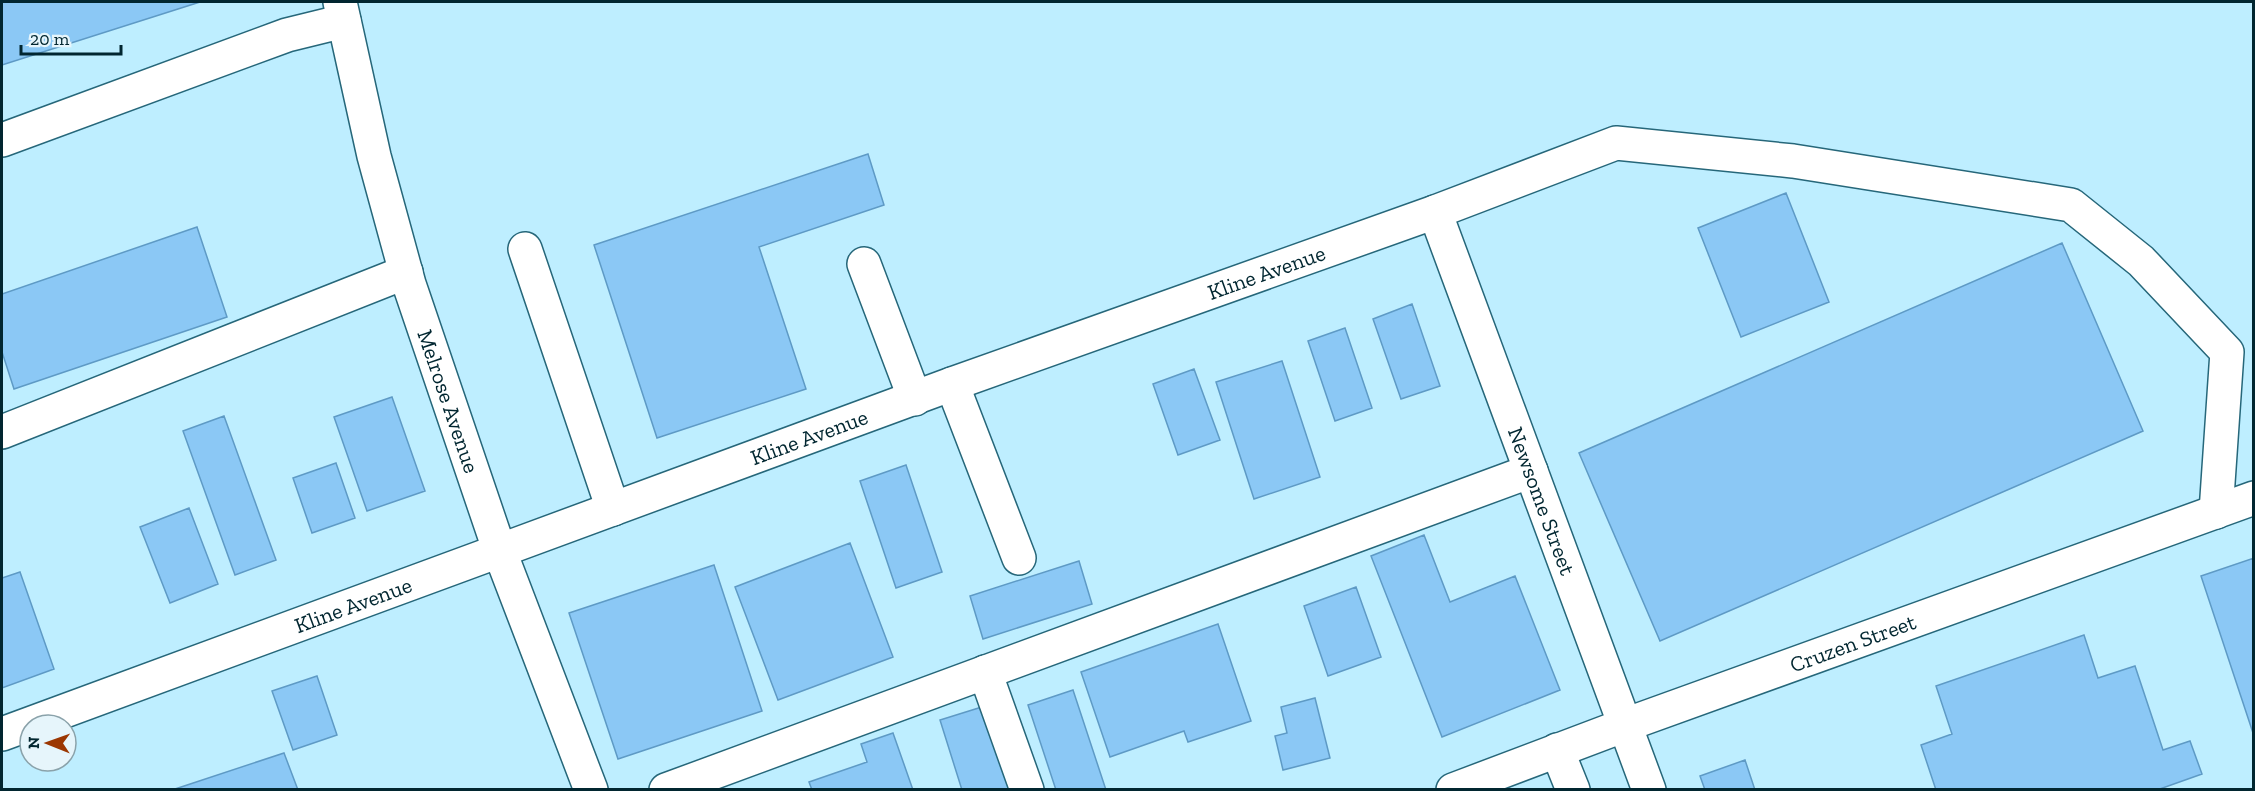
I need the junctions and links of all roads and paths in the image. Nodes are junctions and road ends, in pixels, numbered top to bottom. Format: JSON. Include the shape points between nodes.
{"nodes":[{"id":1,"x":342,"y":11,"type":"edge"},
{"id":2,"x":2,"y":140,"type":"edge"},
{"id":3,"x":1436,"y":212,"type":"junction"},
{"id":4,"x":525,"y":249,"type":"dead end"},
{"id":5,"x":864,"y":264,"type":"dead end"},
{"id":6,"x":406,"y":272,"type":"junction"},
{"id":7,"x":952,"y":384,"type":"junction"},
{"id":8,"x":915,"y":399,"type":"junction"},
{"id":9,"x":2,"y":432,"type":"edge"},
{"id":10,"x":1531,"y":471,"type":"junction"},
{"id":11,"x":2253,"y":498,"type":"edge"},
{"id":12,"x":613,"y":510,"type":"junction"},
{"id":13,"x":2216,"y":512,"type":"junction"},
{"id":14,"x":500,"y":552,"type":"junction"},
{"id":15,"x":1019,"y":558,"type":"dead end"},
{"id":16,"x":985,"y":672,"type":"junction"},
{"id":17,"x":1625,"y":725,"type":"junction"},
{"id":18,"x":2,"y":734,"type":"edge"},
{"id":19,"x":1557,"y":750,"type":"junction"},
{"id":20,"x":591,"y":789,"type":"edge"},
{"id":21,"x":666,"y":789,"type":"edge"},
{"id":22,"x":1027,"y":789,"type":"edge"},
{"id":23,"x":1453,"y":789,"type":"edge"},
{"id":24,"x":1573,"y":789,"type":"edge"},
{"id":25,"x":1649,"y":789,"type":"edge"}],
"edges":[{"from":1,"to":2,"type":"street"},
{"from":1,"to":6,"type":"street","name":"Melrose Avenue","via":[[374,156]]},
{"from":3,"to":7,"type":"street","name":"Kline Avenue"},
{"from":3,"to":10,"type":"street","name":"Newsome Street"},
{"from":3,"to":13,"type":"street","name":"Kline Avenue","via":[[1616,143],[1793,161],[2071,205],[2141,261],[2227,352]]},
{"from":4,"to":12,"type":"street"},
{"from":5,"to":8,"type":"street"},
{"from":6,"to":9,"type":"street"},
{"from":6,"to":14,"type":"street","name":"Melrose Avenue"},
{"from":7,"to":8,"type":"street","name":"Kline Avenue"},
{"from":7,"to":15,"type":"street"},
{"from":8,"to":12,"type":"street","name":"Kline Avenue"},
{"from":10,"to":16,"type":"street"},
{"from":10,"to":17,"type":"street","name":"Newsome Street"},
{"from":11,"to":13,"type":"street","name":"Cruzen Street"},
{"from":12,"to":14,"type":"street","name":"Kline Avenue"},
{"from":13,"to":17,"type":"street","name":"Cruzen Street"},
{"from":14,"to":18,"type":"street","name":"Kline Avenue"},
{"from":14,"to":20,"type":"street","name":"Melrose Avenue"},
{"from":16,"to":21,"type":"street"},
{"from":16,"to":22,"type":"street"},
{"from":17,"to":19,"type":"street","name":"Cruzen Street"},
{"from":17,"to":25,"type":"street","name":"Newsome Street"},
{"from":19,"to":23,"type":"street","name":"Cruzen Street"},
{"from":19,"to":24,"type":"street"}]}
